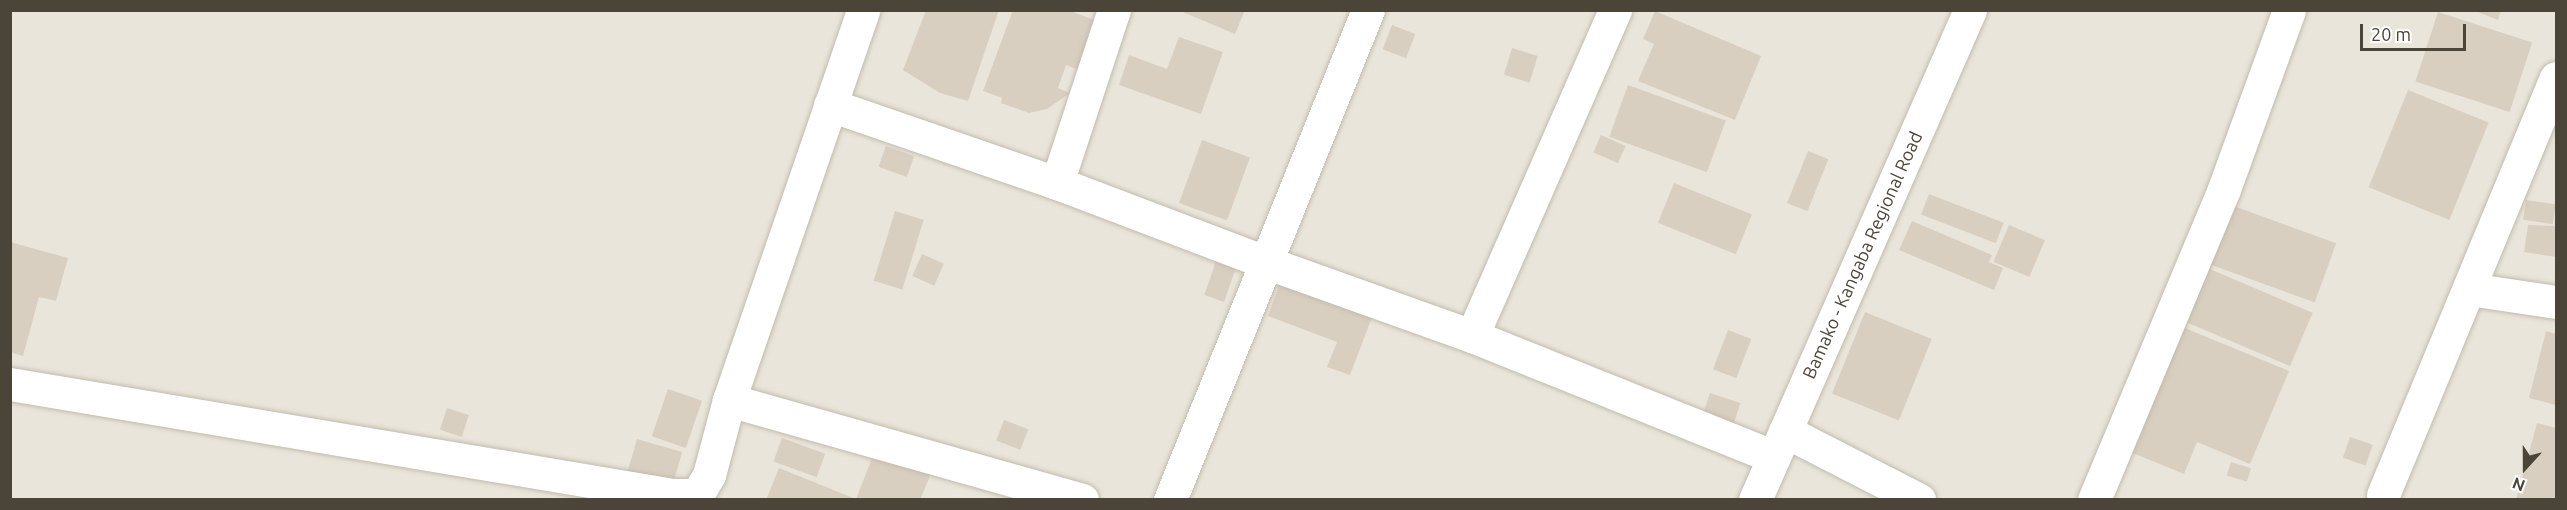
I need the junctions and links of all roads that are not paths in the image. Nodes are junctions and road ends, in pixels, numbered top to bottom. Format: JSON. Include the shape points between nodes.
{"nodes":[{"id":1,"x":863,"y":10,"type":"edge"},
{"id":2,"x":1114,"y":10,"type":"edge"},
{"id":3,"x":1368,"y":10,"type":"edge"},
{"id":4,"x":1615,"y":10,"type":"edge"},
{"id":5,"x":1970,"y":10,"type":"edge"},
{"id":6,"x":2289,"y":10,"type":"edge"},
{"id":7,"x":2556,"y":78,"type":"edge"},
{"id":8,"x":830,"y":105,"type":"junction"},
{"id":9,"x":1057,"y":183,"type":"junction"},
{"id":10,"x":1268,"y":263,"type":"junction"},
{"id":11,"x":2469,"y":289,"type":"junction"},
{"id":12,"x":2556,"y":302,"type":"edge"},
{"id":13,"x":1472,"y":336,"type":"junction"},
{"id":14,"x":10,"y":384,"type":"edge"},
{"id":15,"x":729,"y":400,"type":"junction"},
{"id":16,"x":1779,"y":444,"type":"junction"},
{"id":17,"x":2383,"y":495,"type":"dead end"},
{"id":18,"x":1082,"y":500,"type":"edge"},
{"id":19,"x":1170,"y":500,"type":"edge"},
{"id":20,"x":1755,"y":500,"type":"edge"},
{"id":21,"x":1919,"y":500,"type":"edge"},
{"id":22,"x":2094,"y":500,"type":"edge"}],
"edges":[{"from":1,"to":8,"type":"street"},
{"from":2,"to":9,"type":"street"},
{"from":3,"to":10,"type":"street"},
{"from":4,"to":13,"type":"street"},
{"from":5,"to":16,"type":"street","name":"Bamako - Kangaba Regional Road"},
{"from":6,"to":22,"type":"street","via":[[2224,189]]},
{"from":7,"to":11,"type":"street"},
{"from":8,"to":9,"type":"street"},
{"from":8,"to":15,"type":"street"},
{"from":9,"to":10,"type":"street"},
{"from":10,"to":13,"type":"street"},
{"from":10,"to":19,"type":"street"},
{"from":11,"to":12,"type":"street"},
{"from":11,"to":17,"type":"street"},
{"from":13,"to":16,"type":"street"},
{"from":14,"to":15,"type":"street","via":[[674,495],[697,495],[708,475]]},
{"from":15,"to":18,"type":"street"},
{"from":16,"to":20,"type":"street","name":"Bamako - Kangaba Regional Road"},
{"from":16,"to":21,"type":"street"}]}
